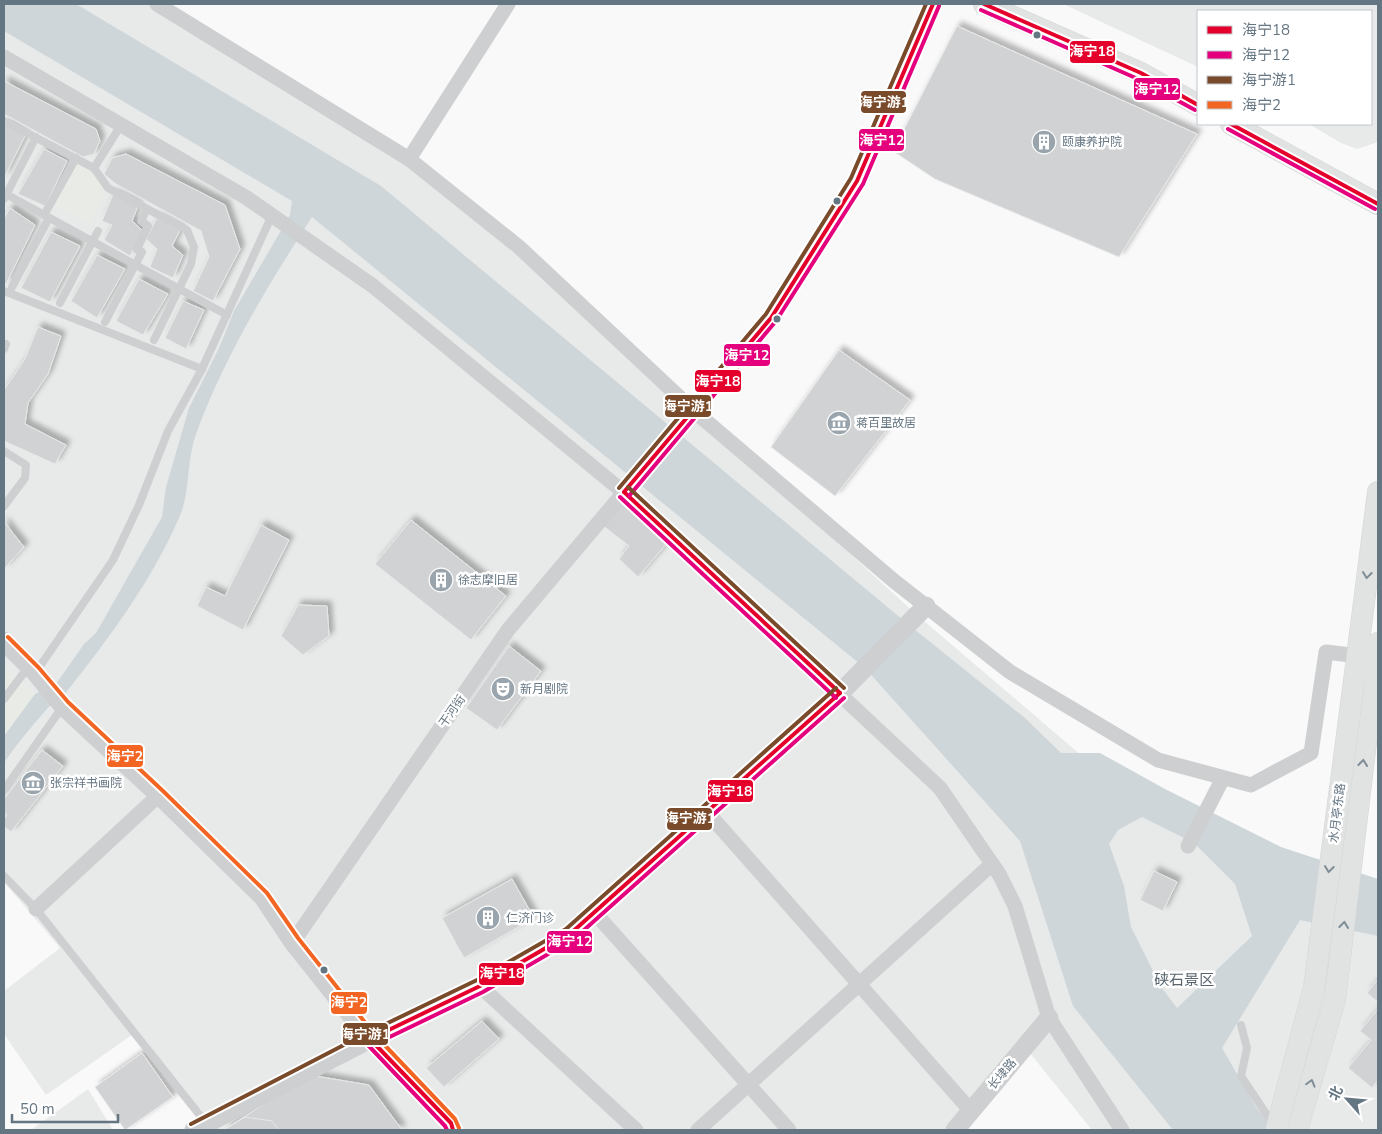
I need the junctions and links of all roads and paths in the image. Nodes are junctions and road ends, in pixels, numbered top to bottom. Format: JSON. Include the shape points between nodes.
{"nodes":[{"id":1,"x":156,"y":4,"type":"edge"},
{"id":2,"x":508,"y":4,"type":"edge"},
{"id":3,"x":933,"y":4,"type":"edge"},
{"id":4,"x":984,"y":4,"type":"edge"},
{"id":5,"x":4,"y":57,"type":"edge"},
{"id":6,"x":1197,"y":104,"type":"edge"},
{"id":7,"x":4,"y":120,"type":"edge"},
{"id":8,"x":121,"y":125,"type":"junction"},
{"id":9,"x":1233,"y":125,"type":"edge"},
{"id":10,"x":36,"y":137,"type":"junction"},
{"id":11,"x":76,"y":158,"type":"junction"},
{"id":12,"x":409,"y":159,"type":"junction"},
{"id":13,"x":94,"y":168,"type":"junction"},
{"id":14,"x":5,"y":196,"type":"edge"},
{"id":15,"x":1378,"y":204,"type":"edge"},
{"id":16,"x":147,"y":209,"type":"junction"},
{"id":17,"x":47,"y":216,"type":"junction"},
{"id":18,"x":272,"y":216,"type":"junction"},
{"id":19,"x":98,"y":231,"type":"dead end"},
{"id":20,"x":92,"y":241,"type":"junction"},
{"id":21,"x":135,"y":264,"type":"junction"},
{"id":22,"x":12,"y":287,"type":"dead end"},
{"id":23,"x":180,"y":289,"type":"junction"},
{"id":24,"x":4,"y":291,"type":"edge"},
{"id":25,"x":60,"y":303,"type":"dead end"},
{"id":26,"x":227,"y":315,"type":"junction"},
{"id":27,"x":105,"y":322,"type":"dead end"},
{"id":28,"x":154,"y":340,"type":"dead end"},
{"id":29,"x":202,"y":369,"type":"junction"},
{"id":30,"x":690,"y":414,"type":"junction"},
{"id":31,"x":4,"y":450,"type":"edge"},
{"id":32,"x":624,"y":492,"type":"junction"},
{"id":33,"x":1378,"y":492,"type":"edge"},
{"id":34,"x":4,"y":506,"type":"edge"},
{"id":35,"x":921,"y":611,"type":"junction"},
{"id":36,"x":4,"y":641,"type":"edge"},
{"id":37,"x":1372,"y":654,"type":"edge"},
{"id":38,"x":32,"y":669,"type":"junction"},
{"id":39,"x":1363,"y":681,"type":"junction"},
{"id":40,"x":844,"y":689,"type":"junction"},
{"id":41,"x":4,"y":699,"type":"edge"},
{"id":42,"x":63,"y":706,"type":"junction"},
{"id":43,"x":1223,"y":778,"type":"junction"},
{"id":44,"x":4,"y":790,"type":"edge"},
{"id":45,"x":159,"y":795,"type":"junction"},
{"id":46,"x":707,"y":812,"type":"junction"},
{"id":47,"x":1188,"y":846,"type":"dead end"},
{"id":48,"x":992,"y":864,"type":"junction"},
{"id":49,"x":4,"y":876,"type":"edge"},
{"id":50,"x":36,"y":909,"type":"junction"},
{"id":51,"x":594,"y":912,"type":"junction"},
{"id":52,"x":293,"y":942,"type":"junction"},
{"id":53,"x":859,"y":984,"type":"junction"},
{"id":54,"x":480,"y":986,"type":"junction"},
{"id":55,"x":1049,"y":1018,"type":"junction"},
{"id":56,"x":1241,"y":1025,"type":"dead end"},
{"id":57,"x":370,"y":1039,"type":"junction"},
{"id":58,"x":748,"y":1085,"type":"junction"},
{"id":59,"x":971,"y":1111,"type":"junction"},
{"id":60,"x":200,"y":1126,"type":"edge"},
{"id":61,"x":453,"y":1130,"type":"edge"},
{"id":62,"x":636,"y":1130,"type":"edge"},
{"id":63,"x":698,"y":1130,"type":"edge"},
{"id":64,"x":789,"y":1130,"type":"edge"},
{"id":65,"x":955,"y":1130,"type":"edge"},
{"id":66,"x":1122,"y":1130,"type":"edge"},
{"id":67,"x":1277,"y":1130,"type":"edge"},
{"id":68,"x":1297,"y":1130,"type":"edge"}],
"edges":[{"from":1,"to":12,"type":"street"},
{"from":2,"to":12,"type":"street"},
{"from":3,"to":30,"type":"street","name":"干河街","via":[[857,181],[771,318]]},
{"from":4,"to":6,"type":"main road","via":[[1141,73]]},
{"from":5,"to":8,"type":"street"},
{"from":7,"to":10,"type":"lane"},
{"from":8,"to":13,"type":"lane"},
{"from":8,"to":18,"type":"street","via":[[247,198]]},
{"from":9,"to":15,"type":"main road"},
{"from":10,"to":11,"type":"lane"},
{"from":10,"to":14,"type":"lane"},
{"from":11,"to":13,"type":"lane"},
{"from":11,"to":17,"type":"lane"},
{"from":12,"to":30,"type":"street","via":[[519,247]]},
{"from":13,"to":16,"type":"lane","via":[[108,188]]},
{"from":14,"to":17,"type":"lane"},
{"from":16,"to":21,"type":"lane","via":[[141,221],[148,226],[137,249],[142,252]]},
{"from":16,"to":23,"type":"lane","via":[[187,230],[194,247],[191,264]]},
{"from":17,"to":20,"type":"lane"},
{"from":17,"to":22,"type":"lane"},
{"from":18,"to":26,"type":"lane"},
{"from":18,"to":32,"type":"street","via":[[373,286]]},
{"from":19,"to":20,"type":"lane"},
{"from":20,"to":21,"type":"lane"},
{"from":20,"to":25,"type":"lane"},
{"from":21,"to":23,"type":"lane"},
{"from":21,"to":27,"type":"lane"},
{"from":23,"to":26,"type":"lane"},
{"from":23,"to":28,"type":"lane"},
{"from":24,"to":29,"type":"lane"},
{"from":26,"to":29,"type":"lane"},
{"from":29,"to":38,"type":"lane","via":[[168,431],[113,560]]},
{"from":30,"to":32,"type":"street","name":"干河街"},
{"from":30,"to":35,"type":"street"},
{"from":31,"to":34,"type":"lane","via":[[26,465],[25,478]]},
{"from":32,"to":40,"type":"street"},
{"from":32,"to":52,"type":"street","name":"干河街","via":[[508,630]]},
{"from":33,"to":37,"type":"main road","name":"水月亭东路","one_way":true},
{"from":35,"to":40,"type":"street"},
{"from":35,"to":43,"type":"street","via":[[1010,672],[1158,760]]},
{"from":36,"to":38,"type":"street"},
{"from":37,"to":39,"type":"main road","name":"水月亭东路"},
{"from":37,"to":43,"type":"street","via":[[1326,652],[1311,753],[1251,785]]},
{"from":38,"to":41,"type":"lane"},
{"from":38,"to":42,"type":"street"},
{"from":39,"to":67,"type":"main road","name":"水月亭东路","one_way":true,"bridge":true,"via":[[1314,988]]},
{"from":68,"to":39,"type":"main road","name":"水月亭东路","one_way":true,"via":[[1335,999]]},
{"from":40,"to":46,"type":"street"},
{"from":40,"to":48,"type":"street","via":[[940,788]]},
{"from":42,"to":44,"type":"lane"},
{"from":42,"to":45,"type":"street"},
{"from":43,"to":47,"type":"street"},
{"from":45,"to":50,"type":"street"},
{"from":45,"to":52,"type":"street","via":[[263,898]]},
{"from":46,"to":51,"type":"street"},
{"from":46,"to":53,"type":"street"},
{"from":48,"to":53,"type":"street"},
{"from":48,"to":55,"type":"street","via":[[1015,906]]},
{"from":49,"to":50,"type":"lane"},
{"from":50,"to":60,"type":"lane"},
{"from":51,"to":54,"type":"street","via":[[570,934]]},
{"from":51,"to":58,"type":"street"},
{"from":52,"to":57,"type":"street"},
{"from":53,"to":58,"type":"street"},
{"from":53,"to":59,"type":"street"},
{"from":54,"to":57,"type":"street"},
{"from":54,"to":62,"type":"street"},
{"from":55,"to":59,"type":"street","name":"长埭路"},
{"from":55,"to":66,"type":"street"},
{"from":56,"to":67,"type":"lane","via":[[1247,1048],[1240,1076]]},
{"from":57,"to":60,"type":"street"},
{"from":57,"to":61,"type":"street","via":[[451,1123]]},
{"from":58,"to":63,"type":"street"},
{"from":58,"to":64,"type":"street"},
{"from":59,"to":65,"type":"street","name":"长埭路"}]}
